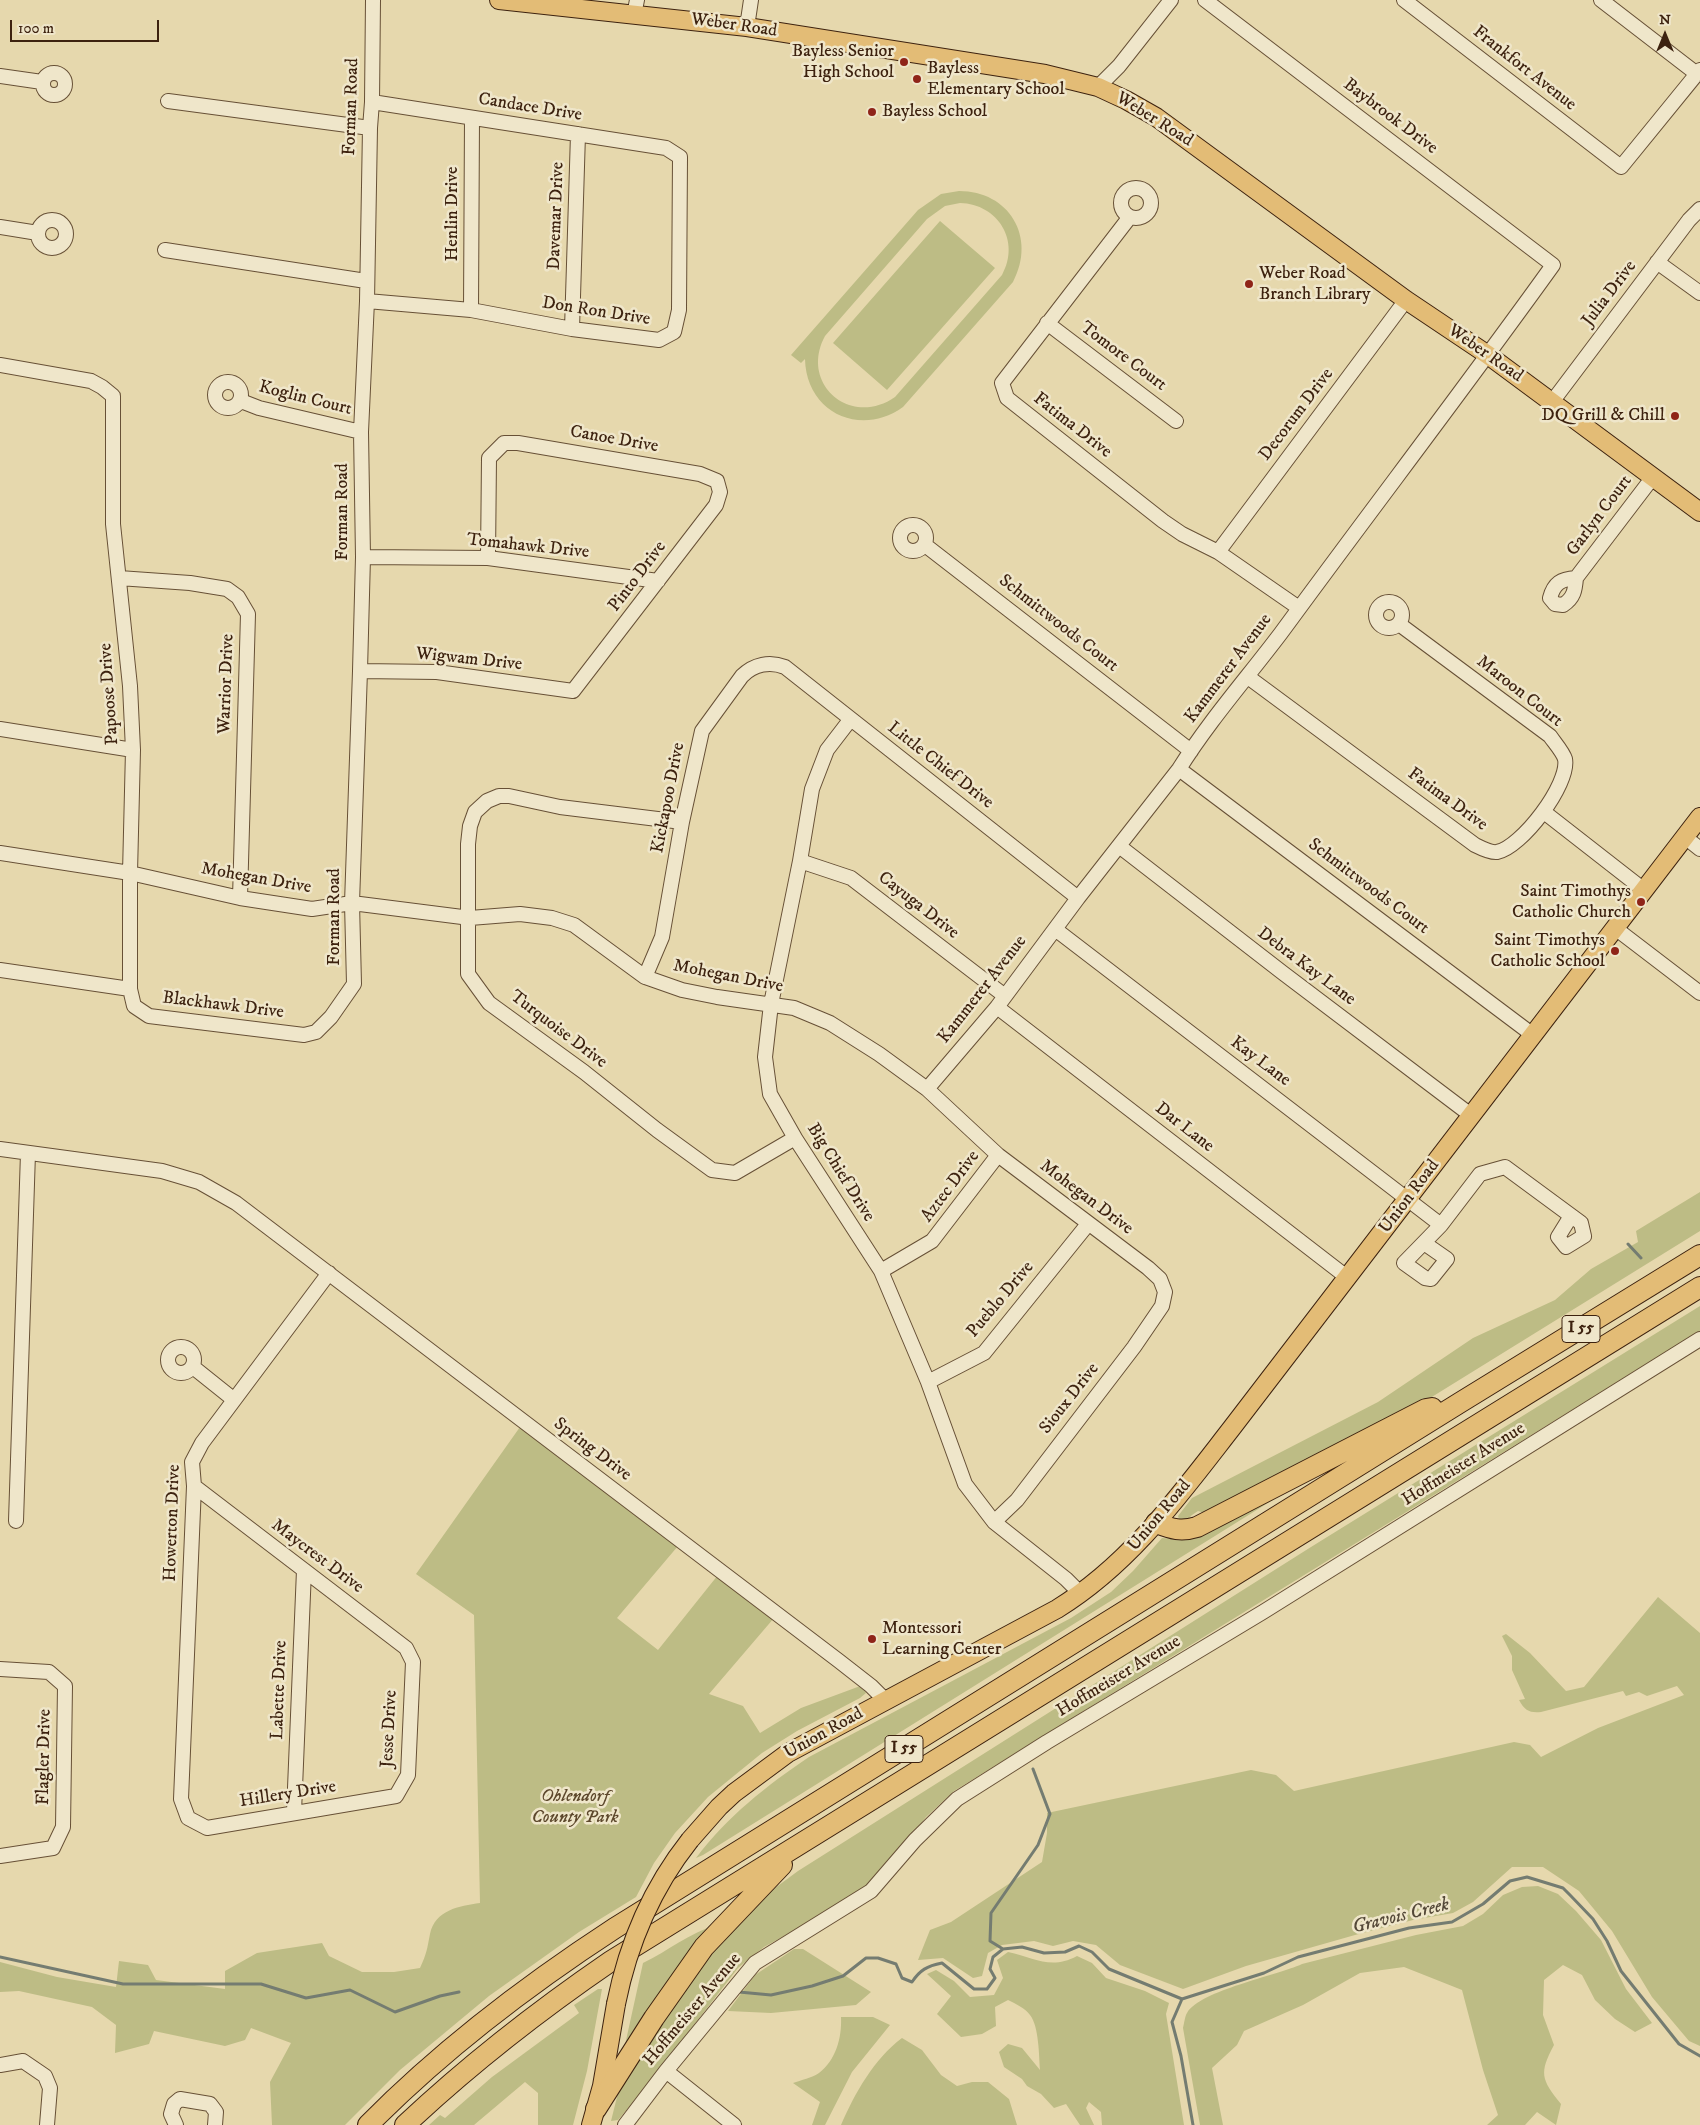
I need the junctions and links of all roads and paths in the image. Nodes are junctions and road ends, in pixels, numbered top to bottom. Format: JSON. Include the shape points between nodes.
{"nodes":[{"id":1,"x":373,"y":0,"type":"edge"},
{"id":2,"x":499,"y":0,"type":"edge"},
{"id":3,"x":752,"y":0,"type":"edge"},
{"id":4,"x":1171,"y":0,"type":"edge"},
{"id":5,"x":1205,"y":0,"type":"edge"},
{"id":6,"x":1404,"y":0,"type":"edge"},
{"id":7,"x":1601,"y":0,"type":"edge"},
{"id":8,"x":635,"y":7,"type":"edge"},
{"id":9,"x":747,"y":27,"type":"junction"},
{"id":10,"x":1699,"y":72,"type":"edge"},
{"id":11,"x":0,"y":76,"type":"edge"},
{"id":12,"x":42,"y":82,"type":"dead end"},
{"id":13,"x":1098,"y":87,"type":"junction"},
{"id":14,"x":168,"y":101,"type":"dead end"},
{"id":15,"x":372,"y":102,"type":"junction"},
{"id":16,"x":472,"y":118,"type":"junction"},
{"id":17,"x":370,"y":128,"type":"junction"},
{"id":18,"x":578,"y":134,"type":"junction"},
{"id":19,"x":680,"y":157,"type":"joint"},
{"id":20,"x":1700,"y":209,"type":"edge"},
{"id":21,"x":1129,"y":218,"type":"dead end"},
{"id":22,"x":0,"y":227,"type":"edge"},
{"id":23,"x":38,"y":233,"type":"dead end"},
{"id":24,"x":165,"y":250,"type":"dead end"},
{"id":25,"x":1657,"y":262,"type":"junction"},
{"id":26,"x":1552,"y":265,"type":"joint"},
{"id":27,"x":366,"y":281,"type":"junction"},
{"id":28,"x":1700,"y":293,"type":"edge"},
{"id":29,"x":1406,"y":300,"type":"junction"},
{"id":30,"x":366,"y":302,"type":"junction"},
{"id":31,"x":471,"y":310,"type":"junction"},
{"id":32,"x":1047,"y":323,"type":"junction"},
{"id":33,"x":572,"y":329,"type":"junction"},
{"id":34,"x":1488,"y":355,"type":"junction"},
{"id":35,"x":0,"y":366,"type":"edge"},
{"id":36,"x":241,"y":401,"type":"dead end"},
{"id":37,"x":1552,"y":402,"type":"junction"},
{"id":38,"x":1176,"y":421,"type":"dead end"},
{"id":39,"x":361,"y":432,"type":"junction"},
{"id":40,"x":1653,"y":477,"type":"junction"},
{"id":41,"x":717,"y":481,"type":"joint"},
{"id":42,"x":1700,"y":512,"type":"edge"},
{"id":43,"x":925,"y":545,"type":"dead end"},
{"id":44,"x":1218,"y":552,"type":"junction"},
{"id":45,"x":363,"y":558,"type":"junction"},
{"id":46,"x":488,"y":558,"type":"junction"},
{"id":47,"x":119,"y":578,"type":"junction"},
{"id":48,"x":1576,"y":578,"type":"dead end"},
{"id":49,"x":658,"y":581,"type":"junction"},
{"id":50,"x":1298,"y":608,"type":"junction"},
{"id":51,"x":1399,"y":624,"type":"dead end"},
{"id":52,"x":779,"y":665,"type":"joint"},
{"id":53,"x":360,"y":671,"type":"junction"},
{"id":54,"x":1248,"y":677,"type":"junction"},
{"id":55,"x":573,"y":691,"type":"joint"},
{"id":56,"x":850,"y":720,"type":"junction"},
{"id":57,"x":0,"y":729,"type":"edge"},
{"id":58,"x":133,"y":750,"type":"junction"},
{"id":59,"x":1191,"y":751,"type":"junction"},
{"id":60,"x":1180,"y":769,"type":"junction"},
{"id":61,"x":1544,"y":812,"type":"junction"},
{"id":62,"x":1700,"y":817,"type":"edge"},
{"id":63,"x":682,"y":822,"type":"junction"},
{"id":64,"x":1684,"y":838,"type":"junction"},
{"id":65,"x":1119,"y":846,"type":"junction"},
{"id":66,"x":1700,"y":849,"type":"edge"},
{"id":67,"x":0,"y":853,"type":"edge"},
{"id":68,"x":800,"y":861,"type":"junction"},
{"id":69,"x":130,"y":873,"type":"junction"},
{"id":70,"x":1644,"y":890,"type":"junction"},
{"id":71,"x":240,"y":898,"type":"junction"},
{"id":72,"x":1078,"y":898,"type":"junction"},
{"id":73,"x":352,"y":904,"type":"junction"},
{"id":74,"x":470,"y":918,"type":"junction"},
{"id":75,"x":1615,"y":928,"type":"junction"},
{"id":76,"x":1055,"y":929,"type":"junction"},
{"id":77,"x":0,"y":970,"type":"edge"},
{"id":78,"x":645,"y":977,"type":"junction"},
{"id":79,"x":130,"y":989,"type":"junction"},
{"id":80,"x":1700,"y":993,"type":"edge"},
{"id":81,"x":1001,"y":1002,"type":"junction"},
{"id":82,"x":771,"y":1004,"type":"junction"},
{"id":83,"x":331,"y":1017,"type":"joint"},
{"id":84,"x":1533,"y":1035,"type":"junction"},
{"id":85,"x":927,"y":1090,"type":"junction"},
{"id":86,"x":1472,"y":1116,"type":"junction"},
{"id":87,"x":795,"y":1138,"type":"junction"},
{"id":88,"x":0,"y":1149,"type":"edge"},
{"id":89,"x":28,"y":1152,"type":"junction"},
{"id":90,"x":998,"y":1155,"type":"junction"},
{"id":91,"x":1408,"y":1199,"type":"junction"},
{"id":92,"x":1570,"y":1216,"type":"dead end"},
{"id":93,"x":1088,"y":1224,"type":"junction"},
{"id":94,"x":1441,"y":1225,"type":"junction"},
{"id":95,"x":1424,"y":1242,"type":"dead end"},
{"id":96,"x":1700,"y":1255,"type":"edge"},
{"id":97,"x":881,"y":1271,"type":"junction"},
{"id":98,"x":329,"y":1273,"type":"junction"},
{"id":99,"x":1348,"y":1278,"type":"junction"},
{"id":100,"x":1700,"y":1287,"type":"edge"},
{"id":101,"x":1165,"y":1292,"type":"joint"},
{"id":102,"x":1700,"y":1339,"type":"edge"},
{"id":103,"x":193,"y":1367,"type":"dead end"},
{"id":104,"x":928,"y":1382,"type":"junction"},
{"id":105,"x":233,"y":1399,"type":"junction"},
{"id":106,"x":1461,"y":1402,"type":"junction"},
{"id":107,"x":194,"y":1486,"type":"junction"},
{"id":108,"x":16,"y":1521,"type":"dead end"},
{"id":109,"x":994,"y":1522,"type":"junction"},
{"id":110,"x":1156,"y":1523,"type":"junction"},
{"id":111,"x":304,"y":1570,"type":"junction"},
{"id":112,"x":1081,"y":1594,"type":"junction"},
{"id":113,"x":413,"y":1662,"type":"joint"},
{"id":114,"x":0,"y":1669,"type":"edge"},
{"id":115,"x":885,"y":1700,"type":"junction"},
{"id":116,"x":396,"y":1796,"type":"joint"},
{"id":117,"x":294,"y":1812,"type":"junction"},
{"id":118,"x":188,"y":1818,"type":"joint"},
{"id":119,"x":805,"y":1842,"type":"junction"},
{"id":120,"x":0,"y":1856,"type":"edge"},
{"id":121,"x":0,"y":2065,"type":"edge"},
{"id":122,"x":666,"y":2071,"type":"junction"},
{"id":123,"x":594,"y":2117,"type":"edge"},
{"id":124,"x":48,"y":2125,"type":"edge"},
{"id":125,"x":176,"y":2125,"type":"edge"},
{"id":126,"x":215,"y":2125,"type":"edge"},
{"id":127,"x":368,"y":2125,"type":"edge"},
{"id":128,"x":405,"y":2125,"type":"edge"},
{"id":129,"x":625,"y":2125,"type":"edge"},
{"id":130,"x":734,"y":2125,"type":"edge"}],
"edges":[{"from":1,"to":15,"type":"street","name":"Forman Road"},
{"from":2,"to":8,"type":"main road","name":"Weber Road"},
{"from":3,"to":9,"type":"street"},
{"from":4,"to":13,"type":"street","via":[[1119,66]]},
{"from":5,"to":26,"type":"street","name":"Baybrook Drive"},
{"from":6,"to":10,"type":"street","name":"Frankfort Avenue","via":[[1621,168]]},
{"from":7,"to":10,"type":"street"},
{"from":8,"to":9,"type":"main road","name":"Weber Road"},
{"from":9,"to":13,"type":"main road","name":"Weber Road","via":[[1011,68]]},
{"from":11,"to":12,"type":"street"},
{"from":13,"to":29,"type":"main road","name":"Weber Road","via":[[1156,117]]},
{"from":14,"to":17,"type":"street"},
{"from":15,"to":16,"type":"street","name":"Candace Drive"},
{"from":15,"to":17,"type":"street","name":"Forman Road"},
{"from":16,"to":18,"type":"street","name":"Candace Drive"},
{"from":16,"to":31,"type":"street","name":"Henlin Drive"},
{"from":17,"to":27,"type":"street","name":"Forman Road"},
{"from":18,"to":19,"type":"street","name":"Candace Drive","via":[[666,148]]},
{"from":18,"to":33,"type":"street","name":"Davemar Drive"},
{"from":19,"to":33,"type":"street","name":"Don Ron Drive","via":[[679,310],[674,332],[659,340]]},
{"from":20,"to":25,"type":"street","name":"Julia Drive"},
{"from":21,"to":32,"type":"street","name":"Fatima Drive"},
{"from":22,"to":23,"type":"street"},
{"from":24,"to":27,"type":"street"},
{"from":25,"to":28,"type":"street"},
{"from":25,"to":37,"type":"street","name":"Julia Drive"},
{"from":26,"to":34,"type":"street","name":"Kammerer Avenue"},
{"from":27,"to":30,"type":"street","name":"Forman Road"},
{"from":29,"to":34,"type":"main road","name":"Weber Road"},
{"from":29,"to":44,"type":"street","name":"Decorum Drive"},
{"from":30,"to":31,"type":"street","name":"Don Ron Drive"},
{"from":30,"to":39,"type":"street","name":"Forman Road"},
{"from":31,"to":33,"type":"street","name":"Don Ron Drive"},
{"from":32,"to":38,"type":"street","name":"Tomore Court"},
{"from":32,"to":44,"type":"street","name":"Fatima Drive","via":[[1002,383],[1007,398],[1162,521]]},
{"from":34,"to":37,"type":"main road","name":"Weber Road"},
{"from":34,"to":50,"type":"street","name":"Kammerer Avenue"},
{"from":35,"to":47,"type":"street","name":"Papoose Drive","via":[[91,381],[113,396],[113,524]]},
{"from":36,"to":39,"type":"street","name":"Koglin Court"},
{"from":37,"to":40,"type":"main road","name":"Weber Road"},
{"from":39,"to":45,"type":"street","name":"Forman Road"},
{"from":40,"to":42,"type":"main road","name":"Weber Road"},
{"from":40,"to":48,"type":"street","name":"Garlyn Court"},
{"from":41,"to":46,"type":"street","name":"Canoe Drive","via":[[700,474],[504,443],[489,458]]},
{"from":41,"to":49,"type":"street","name":"Pinto Drive","via":[[720,492],[716,505]]},
{"from":43,"to":59,"type":"street","name":"Schmittwoods Court"},
{"from":44,"to":50,"type":"street","name":"Fatima Drive"},
{"from":45,"to":46,"type":"street","name":"Tomahawk Drive"},
{"from":45,"to":53,"type":"street","name":"Forman Road"},
{"from":46,"to":49,"type":"street","name":"Tomahawk Drive"},
{"from":47,"to":58,"type":"street","name":"Papoose Drive"},
{"from":47,"to":71,"type":"street","name":"Warrior Drive","via":[[227,589],[238,597],[248,614]]},
{"from":49,"to":55,"type":"street","name":"Pinto Drive"},
{"from":50,"to":54,"type":"street","name":"Kammerer Avenue"},
{"from":51,"to":61,"type":"street","name":"Maroon Court","via":[[1550,736],[1565,759],[1563,777]]},
{"from":52,"to":56,"type":"street","name":"Little Chief Drive","via":[[786,667]]},
{"from":52,"to":63,"type":"street","name":"Kickapoo Drive","via":[[764,664],[748,670],[702,732]]},
{"from":53,"to":55,"type":"street","name":"Wigwam Drive","via":[[437,672]]},
{"from":53,"to":73,"type":"street","name":"Forman Road"},
{"from":54,"to":59,"type":"street","name":"Kammerer Avenue"},
{"from":54,"to":61,"type":"street","name":"Fatima Drive","via":[[1475,845],[1495,853],[1505,850]]},
{"from":56,"to":68,"type":"street","name":"Big Chief Drive","via":[[827,750],[812,789]]},
{"from":56,"to":72,"type":"street","name":"Little Chief Drive"},
{"from":57,"to":58,"type":"street"},
{"from":58,"to":69,"type":"street","name":"Papoose Drive"},
{"from":59,"to":60,"type":"street","name":"Kammerer Avenue"},
{"from":60,"to":65,"type":"street","name":"Kammerer Avenue"},
{"from":60,"to":84,"type":"street","name":"Schmittwoods Court"},
{"from":61,"to":70,"type":"street"},
{"from":62,"to":64,"type":"main road","name":"Union Road"},
{"from":63,"to":74,"type":"street","name":"Turquoise Drive","via":[[560,807],[510,796],[487,801],[475,812],[470,826]]},
{"from":63,"to":78,"type":"street","name":"Kickapoo Drive","via":[[662,937]]},
{"from":64,"to":66,"type":"street"},
{"from":64,"to":70,"type":"main road","name":"Union Road"},
{"from":65,"to":72,"type":"street","name":"Kammerer Avenue"},
{"from":65,"to":86,"type":"street","name":"Debra Kay Lane"},
{"from":67,"to":69,"type":"street","name":"Mohegan Drive"},
{"from":68,"to":81,"type":"street","name":"Cayuga Drive","via":[[851,878]]},
{"from":68,"to":82,"type":"street","name":"Big Chief Drive"},
{"from":69,"to":71,"type":"street","name":"Mohegan Drive"},
{"from":69,"to":79,"type":"street","name":"Papoose Drive"},
{"from":70,"to":75,"type":"main road","name":"Union Road"},
{"from":71,"to":73,"type":"street","name":"Mohegan Drive","via":[[312,908]]},
{"from":72,"to":76,"type":"street","name":"Kammerer Avenue"},
{"from":73,"to":74,"type":"street","name":"Mohegan Drive"},
{"from":73,"to":83,"type":"street","name":"Forman Road","via":[[354,984]]},
{"from":74,"to":78,"type":"street","name":"Mohegan Drive","via":[[520,914],[574,925]]},
{"from":74,"to":87,"type":"street","name":"Turquoise Drive","via":[[468,974],[489,1002],[712,1170],[734,1173]]},
{"from":75,"to":80,"type":"street"},
{"from":75,"to":84,"type":"main road","name":"Union Road"},
{"from":76,"to":81,"type":"street","name":"Kammerer Avenue"},
{"from":76,"to":91,"type":"street","name":"Kay Lane"},
{"from":77,"to":79,"type":"street"},
{"from":78,"to":82,"type":"street","name":"Mohegan Drive","via":[[691,992]]},
{"from":79,"to":83,"type":"street","name":"Blackhawk Drive","via":[[134,1006],[148,1016],[304,1036],[316,1032]]},
{"from":81,"to":85,"type":"street","name":"Kammerer Avenue"},
{"from":81,"to":99,"type":"street","name":"Dar Lane"},
{"from":82,"to":85,"type":"street","name":"Mohegan Drive","via":[[794,1008],[830,1023]]},
{"from":82,"to":87,"type":"street","name":"Big Chief Drive","via":[[764,1057],[770,1094]]},
{"from":84,"to":86,"type":"main road","name":"Union Road"},
{"from":85,"to":90,"type":"street","name":"Mohegan Drive"},
{"from":86,"to":91,"type":"main road","name":"Union Road"},
{"from":87,"to":97,"type":"street","name":"Big Chief Drive"},
{"from":88,"to":89,"type":"street"},
{"from":89,"to":98,"type":"street","name":"Spring Drive","via":[[180,1176],[219,1192]]},
{"from":89,"to":108,"type":"street"},
{"from":90,"to":93,"type":"street","name":"Mohegan Drive"},
{"from":90,"to":97,"type":"street","name":"Aztec Drive","via":[[932,1241]]},
{"from":91,"to":94,"type":"street","name":"Kay Lane"},
{"from":91,"to":99,"type":"main road","name":"Union Road"},
{"from":92,"to":94,"type":"street","via":[[1505,1167],[1480,1174]]},
{"from":93,"to":101,"type":"street","name":"Mohegan Drive","via":[[1148,1268],[1160,1279]]},
{"from":93,"to":104,"type":"street","name":"Pueblo Drive","via":[[984,1353]]},
{"from":94,"to":95,"type":"street"},
{"from":96,"to":106,"type":"highway","number":"I 55"},
{"from":97,"to":104,"type":"street","name":"Big Chief Drive"},
{"from":98,"to":105,"type":"street","name":"Howerton Drive"},
{"from":98,"to":115,"type":"street","name":"Spring Drive","via":[[831,1655]]},
{"from":99,"to":110,"type":"main road","name":"Union Road"},
{"from":100,"to":119,"type":"highway","number":"I 55"},
{"from":101,"to":109,"type":"street","name":"Sioux Drive","via":[[1162,1306],[1134,1347],[1017,1500]]},
{"from":102,"to":122,"type":"street","name":"Hoffmeister Avenue","via":[[1271,1608],[957,1799],[915,1840],[871,1891],[755,1963]]},
{"from":103,"to":105,"type":"street"},
{"from":104,"to":109,"type":"street","name":"Big Chief Drive","via":[[965,1484]]},
{"from":105,"to":107,"type":"street","name":"Howerton Drive","via":[[192,1462]]},
{"from":106,"to":110,"type":"highway","via":[[1426,1409],[1197,1527],[1184,1531]]},
{"from":106,"to":127,"type":"highway","number":"I 55","via":[[566,1960],[434,2061]]},
{"from":107,"to":111,"type":"street","name":"Maycrest Drive"},
{"from":107,"to":118,"type":"street","name":"Howerton Drive","via":[[181,1799]]},
{"from":109,"to":112,"type":"street","name":"Big Chief Drive","via":[[1066,1578]]},
{"from":110,"to":112,"type":"main road","name":"Union Road","via":[[1123,1559]]},
{"from":111,"to":113,"type":"street","name":"Maycrest Drive","via":[[406,1648]]},
{"from":111,"to":117,"type":"street","name":"Labette Drive"},
{"from":112,"to":115,"type":"main road","name":"Union Road"},
{"from":113,"to":116,"type":"street","name":"Jesse Drive","via":[[408,1774]]},
{"from":114,"to":120,"type":"street","name":"Flagler Drive","via":[[49,1672],[65,1686],[63,1827],[53,1848]]},
{"from":115,"to":123,"type":"main road","name":"Union Road","bridge":true,"via":[[806,1742],[754,1776],[719,1807],[670,1867],[641,1920],[626,1961]]},
{"from":116,"to":117,"type":"street","name":"Hillery Drive"},
{"from":117,"to":118,"type":"street","name":"Hillery Drive","via":[[207,1828]]},
{"from":119,"to":123,"type":"highway","via":[[704,1947],[654,2018]]},
{"from":119,"to":128,"type":"highway","number":"I 55","via":[[572,1988],[485,2053]]},
{"from":121,"to":124,"type":"street","via":[[23,2061],[45,2076],[50,2088]]},
{"from":122,"to":129,"type":"street","name":"Hoffmeister Avenue"},
{"from":122,"to":130,"type":"street"},
{"from":125,"to":126,"type":"street","via":[[171,2114],[174,2104],[180,2099],[210,2104],[216,2112]]}]}
